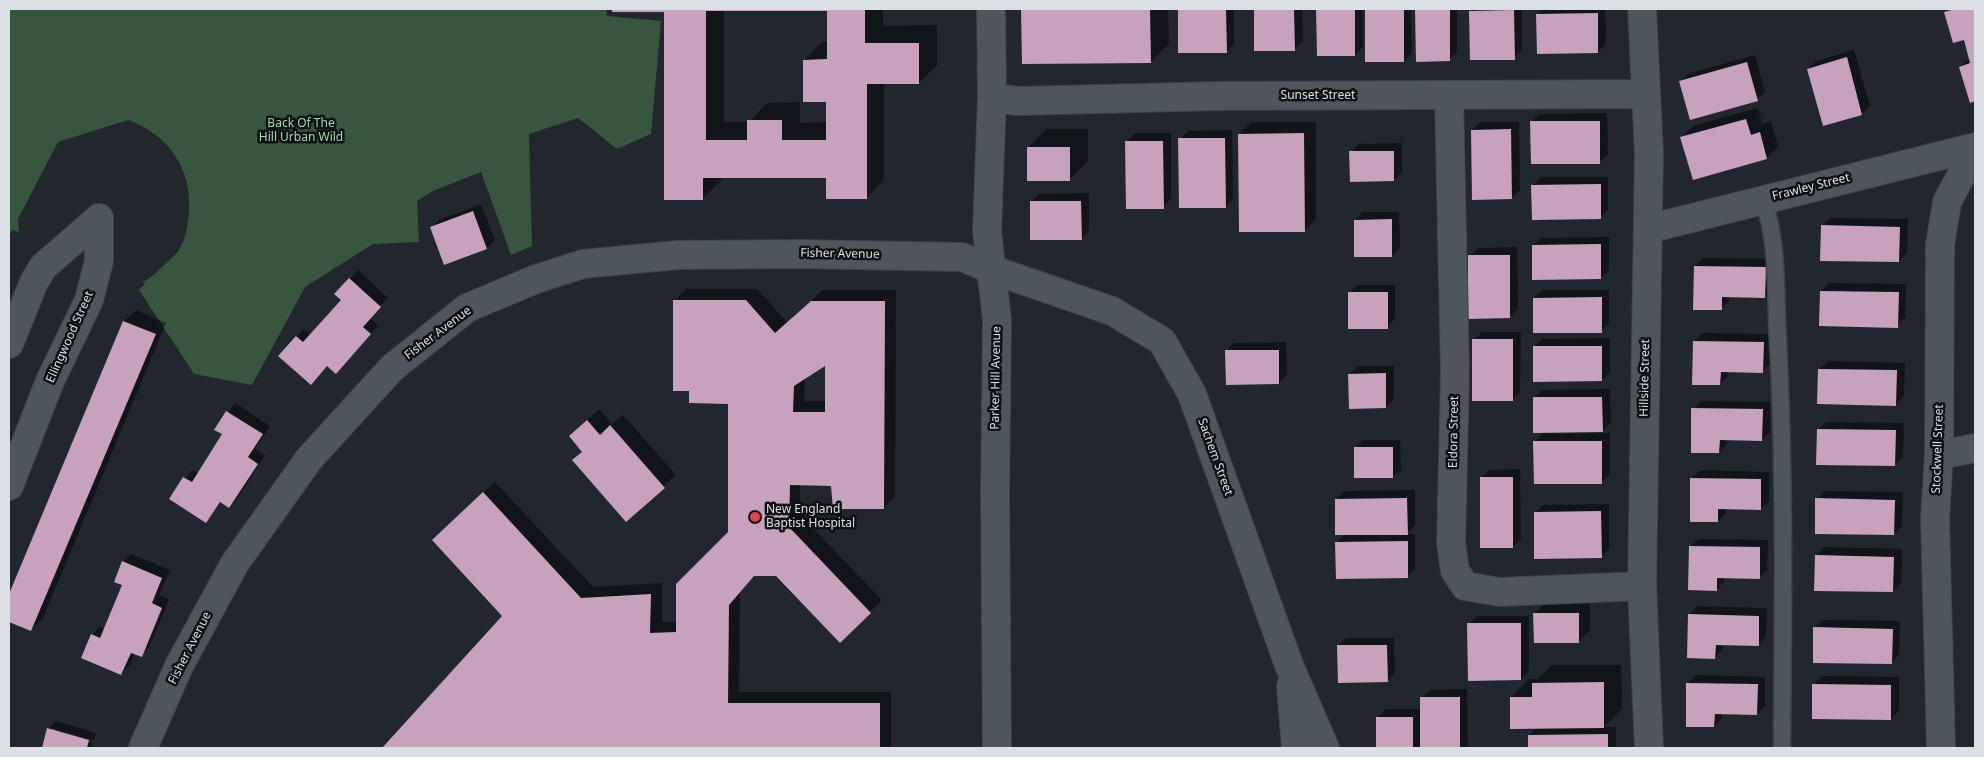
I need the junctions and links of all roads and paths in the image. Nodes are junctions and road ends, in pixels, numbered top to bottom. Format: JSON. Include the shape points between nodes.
{"nodes":[{"id":1,"x":991,"y":9,"type":"edge"},
{"id":2,"x":1642,"y":9,"type":"edge"},
{"id":3,"x":1645,"y":94,"type":"junction"},
{"id":4,"x":1449,"y":96,"type":"junction"},
{"id":5,"x":992,"y":98,"type":"junction"},
{"id":6,"x":1975,"y":147,"type":"edge"},
{"id":7,"x":1975,"y":160,"type":"edge"},
{"id":8,"x":1763,"y":199,"type":"junction"},
{"id":9,"x":1648,"y":229,"type":"junction"},
{"id":10,"x":993,"y":270,"type":"junction"},
{"id":11,"x":9,"y":344,"type":"edge"},
{"id":12,"x":1975,"y":448,"type":"edge"},
{"id":13,"x":1939,"y":455,"type":"junction"},
{"id":14,"x":9,"y":486,"type":"edge"},
{"id":15,"x":1642,"y":586,"type":"junction"},
{"id":16,"x":1289,"y":665,"type":"junction"},
{"id":17,"x":143,"y":748,"type":"edge"},
{"id":18,"x":997,"y":748,"type":"edge"},
{"id":19,"x":1296,"y":748,"type":"edge"},
{"id":20,"x":1325,"y":748,"type":"edge"},
{"id":21,"x":1649,"y":748,"type":"edge"},
{"id":22,"x":1782,"y":748,"type":"edge"},
{"id":23,"x":1941,"y":748,"type":"edge"}],
"edges":[{"from":1,"to":5,"type":"street","name":"Parker Hill Avenue"},
{"from":2,"to":3,"type":"street","name":"Hillside Street"},
{"from":3,"to":4,"type":"street","name":"Sunset Street"},
{"from":3,"to":9,"type":"street","name":"Hillside Street","via":[[1649,154]]},
{"from":4,"to":5,"type":"street","name":"Sunset Street","via":[[1219,96],[1018,101]]},
{"from":4,"to":15,"type":"street","name":"Eldora Street","via":[[1455,374],[1451,543],[1455,571],[1465,586],[1499,592]]},
{"from":5,"to":10,"type":"street","name":"Parker Hill Avenue","via":[[987,231]]},
{"from":6,"to":8,"type":"street","name":"Frawley Street"},
{"from":7,"to":13,"type":"street","name":"Stockwell Street","via":[[1962,174],[1947,202],[1940,245]]},
{"from":8,"to":9,"type":"street","name":"Frawley Street"},
{"from":8,"to":22,"type":"lane","via":[[1772,224],[1779,369]]},
{"from":9,"to":15,"type":"street","name":"Hillside Street"},
{"from":10,"to":16,"type":"street","name":"Sachem Street","via":[[1112,311],[1162,341],[1192,394]]},
{"from":10,"to":17,"type":"street","name":"Fisher Avenue","via":[[962,256],[660,256],[583,264],[536,279],[467,308],[392,368],[309,459],[235,563],[179,666]]},
{"from":10,"to":18,"type":"street","name":"Parker Hill Avenue","via":[[997,320]]},
{"from":11,"to":14,"type":"street","name":"Ellingwood Street","via":[[43,267],[98,218],[99,261],[89,300],[50,381]]},
{"from":12,"to":13,"type":"street"},
{"from":13,"to":23,"type":"street","name":"Stockwell Street","via":[[1934,518]]},
{"from":15,"to":21,"type":"street","name":"Hillside Street"},
{"from":16,"to":19,"type":"street"},
{"from":16,"to":20,"type":"street","name":"Sachem Street"}]}
